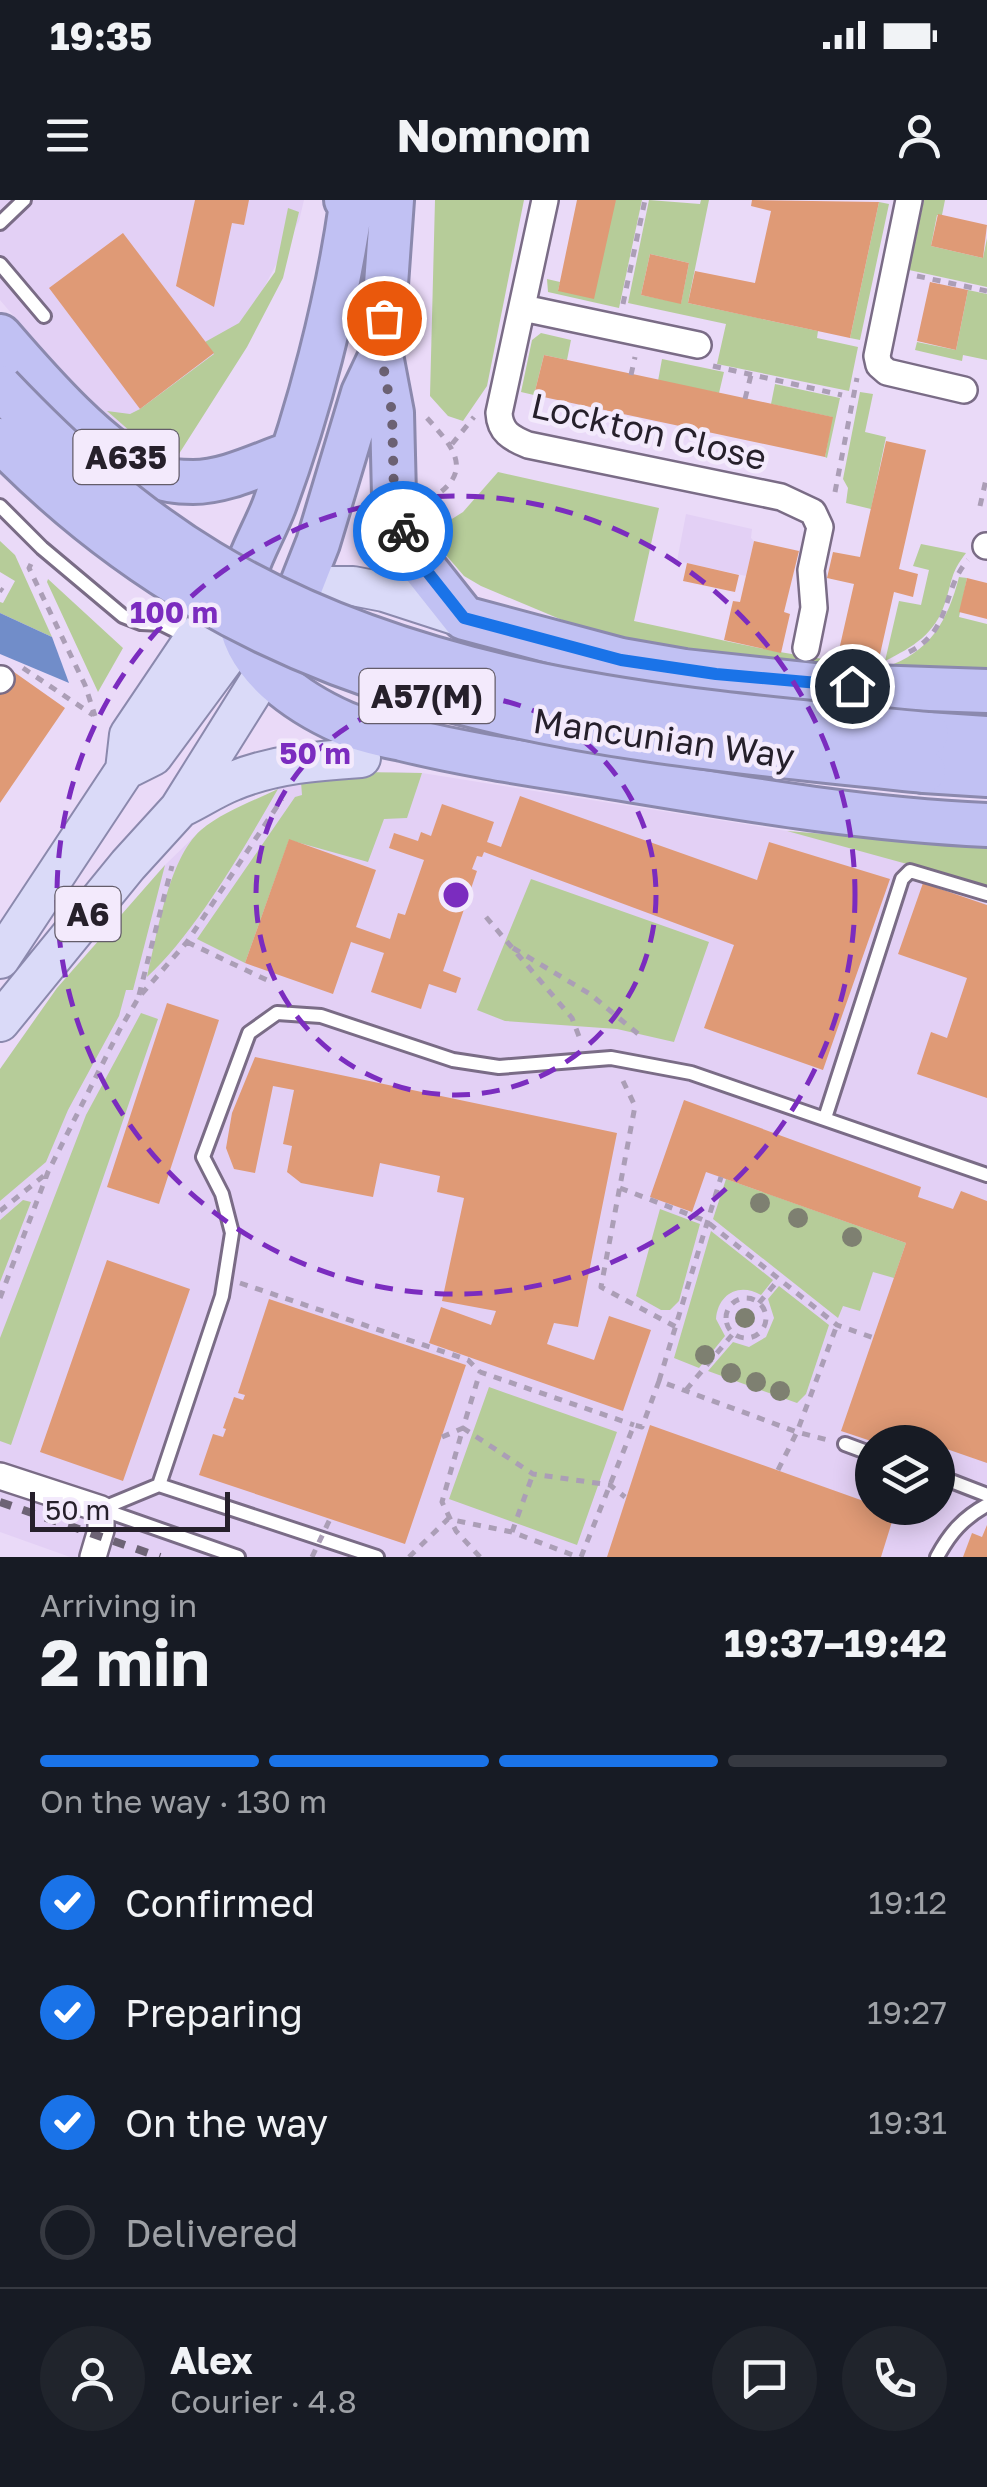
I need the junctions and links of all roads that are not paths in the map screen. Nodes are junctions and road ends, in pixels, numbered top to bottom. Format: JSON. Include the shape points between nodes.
{"nodes":[{"id":1,"x":24,"y":200,"type":"edge"},
{"id":2,"x":545,"y":200,"type":"edge"},
{"id":3,"x":909,"y":200,"type":"edge"},
{"id":4,"x":354,"y":201,"type":"edge"},
{"id":5,"x":0,"y":223,"type":"edge"},
{"id":6,"x":0,"y":264,"type":"edge"},
{"id":7,"x":523,"y":308,"type":"junction"},
{"id":8,"x":44,"y":316,"type":"dead end"},
{"id":9,"x":0,"y":336,"type":"edge"},
{"id":10,"x":381,"y":355,"type":"junction"},
{"id":11,"x":704,"y":355,"type":"road end"},
{"id":12,"x":314,"y":377,"type":"junction"},
{"id":13,"x":0,"y":387,"type":"edge"},
{"id":14,"x":964,"y":390,"type":"dead end"},
{"id":15,"x":363,"y":394,"type":"junction"},
{"id":16,"x":0,"y":440,"type":"edge"},
{"id":17,"x":290,"y":454,"type":"junction"},
{"id":18,"x":0,"y":506,"type":"edge"},
{"id":19,"x":244,"y":575,"type":"junction"},
{"id":20,"x":296,"y":599,"type":"junction"},
{"id":21,"x":464,"y":618,"type":"junction"},
{"id":22,"x":178,"y":632,"type":"junction"},
{"id":23,"x":243,"y":634,"type":"junction"},
{"id":24,"x":806,"y":648,"type":"dead end"},
{"id":25,"x":266,"y":670,"type":"junction"},
{"id":26,"x":987,"y":691,"type":"edge"},
{"id":27,"x":987,"y":738,"type":"edge"},
{"id":28,"x":360,"y":743,"type":"junction"},
{"id":29,"x":925,"y":753,"type":"junction"},
{"id":30,"x":125,"y":770,"type":"junction"},
{"id":31,"x":987,"y":775,"type":"edge"},
{"id":32,"x":179,"y":809,"type":"junction"},
{"id":33,"x":987,"y":825,"type":"edge"},
{"id":34,"x":987,"y":894,"type":"edge"},
{"id":35,"x":0,"y":959,"type":"edge"},
{"id":36,"x":0,"y":1022,"type":"edge"},
{"id":37,"x":825,"y":1118,"type":"junction"},
{"id":38,"x":987,"y":1174,"type":"edge"},
{"id":39,"x":845,"y":1444,"type":"road end"},
{"id":40,"x":855,"y":1448,"type":"edge"},
{"id":41,"x":0,"y":1476,"type":"edge"},
{"id":42,"x":955,"y":1482,"type":"edge"},
{"id":43,"x":159,"y":1486,"type":"junction"},
{"id":44,"x":987,"y":1494,"type":"edge"},
{"id":45,"x":987,"y":1505,"type":"edge"},
{"id":46,"x":101,"y":1509,"type":"junction"},
{"id":47,"x":93,"y":1557,"type":"edge"},
{"id":48,"x":238,"y":1557,"type":"edge"},
{"id":49,"x":377,"y":1557,"type":"edge"},
{"id":50,"x":937,"y":1557,"type":"edge"}],
"edges":[{"from":1,"to":5,"type":"lane"},
{"from":2,"to":7,"type":"street","name":"Lockton Close"},
{"from":3,"to":14,"type":"street","via":[[879,365]]},
{"from":4,"to":10,"type":"highway","number":"A6"},
{"from":4,"to":12,"type":"highway","number":"A6"},
{"from":6,"to":8,"type":"lane"},
{"from":7,"to":11,"type":"street"},
{"from":7,"to":24,"type":"street","name":"Lockton Close","via":[[499,413],[505,432],[528,444],[781,497],[813,512],[820,526]]},
{"from":9,"to":17,"type":"highway","number":"A635","via":[[84,423],[154,476],[210,480]]},
{"from":10,"to":15,"type":"highway","number":"A6"},
{"from":10,"to":21,"type":"highway","number":"A57(M)","via":[[400,524],[418,560]]},
{"from":12,"to":15,"type":"highway","via":[[346,394]]},
{"from":12,"to":17,"type":"highway","number":"A6"},
{"from":13,"to":29,"type":"highway","name":"Mancunian Way","number":"A57(M)","bridge":true,"via":[[90,474],[180,542],[282,601],[355,633],[501,677],[786,721]]},
{"from":15,"to":20,"type":"highway","number":"A6"},
{"from":16,"to":29,"type":"highway","name":"Mancunian Way","number":"A57(M)","bridge":true,"via":[[74,510],[199,599],[361,674],[573,730],[686,746]]},
{"from":17,"to":19,"type":"highway","number":"A6"},
{"from":18,"to":22,"type":"lane","via":[[123,616]]},
{"from":19,"to":22,"type":"main road","number":"A6","via":[[229,602]]},
{"from":19,"to":23,"type":"highway"},
{"from":20,"to":21,"type":"main road","via":[[326,586],[353,586]]},
{"from":20,"to":23,"type":"main road"},
{"from":20,"to":25,"type":"main road","number":"A6"},
{"from":21,"to":26,"type":"highway","number":"A57(M)","via":[[684,671],[813,685]]},
{"from":22,"to":30,"type":"main road","number":"A6","via":[[129,734]]},
{"from":23,"to":25,"type":"highway","number":"A57(M)"},
{"from":23,"to":30,"type":"main road","via":[[153,756]]},
{"from":25,"to":28,"type":"highway","number":"A57(M)"},
{"from":25,"to":32,"type":"main road","number":"A6"},
{"from":27,"to":29,"type":"highway","name":"Mancunian Way","number":"A57(M)"},
{"from":28,"to":32,"type":"main road","number":"A57(M)","via":[[233,781]]},
{"from":28,"to":33,"type":"highway","number":"A57(M)","via":[[888,819]]},
{"from":29,"to":31,"type":"highway","name":"Mancunian Way","number":"A57(M)"},
{"from":30,"to":35,"type":"main road","number":"A6"},
{"from":32,"to":36,"type":"main road","number":"A6"},
{"from":34,"to":37,"type":"lane","via":[[910,872],[902,879]]},
{"from":37,"to":38,"type":"lane"},
{"from":37,"to":43,"type":"lane","via":[[691,1073],[611,1058],[499,1066],[452,1060],[321,1016],[277,1013],[249,1033],[204,1157],[232,1233],[222,1296]]},
{"from":39,"to":40,"type":"lane"},
{"from":41,"to":46,"type":"street"},
{"from":42,"to":44,"type":"lane"},
{"from":43,"to":46,"type":"lane"},
{"from":43,"to":49,"type":"lane"},
{"from":45,"to":50,"type":"lane","via":[[966,1516]]},
{"from":46,"to":47,"type":"street"},
{"from":46,"to":48,"type":"lane"}]}
